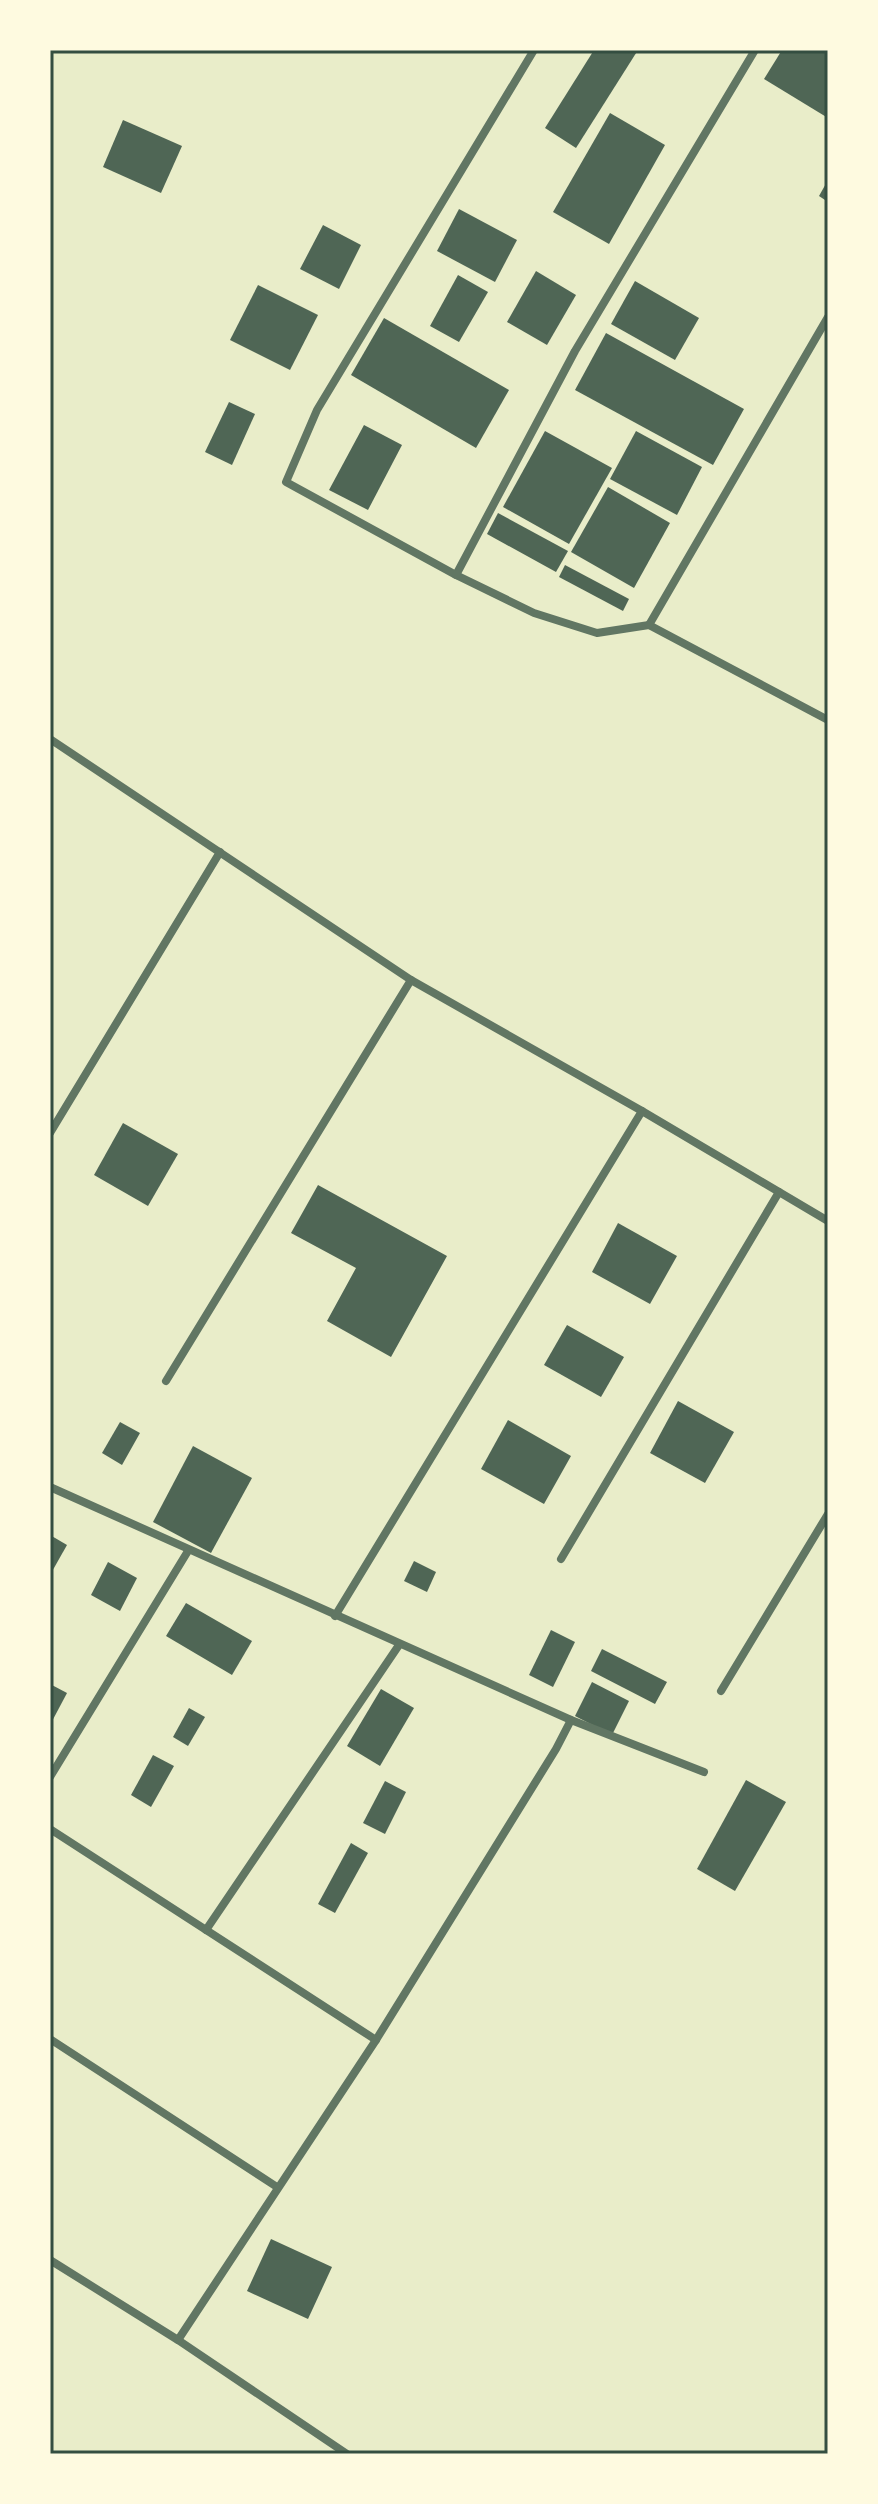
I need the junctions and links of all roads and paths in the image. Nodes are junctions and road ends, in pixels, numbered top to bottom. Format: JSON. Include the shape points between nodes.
{"nodes":[{"id":1,"x":534,"y":50,"type":"edge"},
{"id":2,"x":755,"y":50,"type":"edge"},
{"id":3,"x":828,"y":317,"type":"edge"},
{"id":4,"x":456,"y":575,"type":"junction"},
{"id":5,"x":649,"y":625,"type":"junction"},
{"id":6,"x":828,"y":720,"type":"edge"},
{"id":7,"x":50,"y":739,"type":"edge"},
{"id":8,"x":220,"y":852,"type":"junction"},
{"id":9,"x":411,"y":980,"type":"junction"},
{"id":10,"x":642,"y":1111,"type":"junction"},
{"id":11,"x":50,"y":1133,"type":"edge"},
{"id":12,"x":779,"y":1192,"type":"junction"},
{"id":13,"x":828,"y":1221,"type":"edge"},
{"id":14,"x":166,"y":1381,"type":"dead end"},
{"id":15,"x":50,"y":1487,"type":"edge"},
{"id":16,"x":828,"y":1514,"type":"edge"},
{"id":17,"x":188,"y":1551,"type":"junction"},
{"id":18,"x":561,"y":1559,"type":"dead end"},
{"id":19,"x":335,"y":1616,"type":"junction"},
{"id":20,"x":399,"y":1645,"type":"junction"},
{"id":21,"x":721,"y":1691,"type":"dead end"},
{"id":22,"x":571,"y":1720,"type":"junction"},
{"id":23,"x":704,"y":1772,"type":"dead end"},
{"id":24,"x":50,"y":1777,"type":"edge"},
{"id":25,"x":50,"y":1829,"type":"edge"},
{"id":26,"x":206,"y":1930,"type":"junction"},
{"id":27,"x":50,"y":2039,"type":"edge"},
{"id":28,"x":376,"y":2040,"type":"junction"},
{"id":29,"x":277,"y":2187,"type":"junction"},
{"id":30,"x":50,"y":2260,"type":"edge"},
{"id":31,"x":178,"y":2340,"type":"junction"},
{"id":32,"x":347,"y":2454,"type":"edge"}],
"edges":[{"from":1,"to":4,"type":"street","via":[[317,410],[286,482]]},
{"from":2,"to":4,"type":"street","via":[[575,351]]},
{"from":3,"to":5,"type":"street"},
{"from":4,"to":5,"type":"street","via":[[534,613],[597,633]]},
{"from":5,"to":6,"type":"street"},
{"from":7,"to":8,"type":"street"},
{"from":8,"to":9,"type":"street"},
{"from":8,"to":11,"type":"street"},
{"from":9,"to":10,"type":"street"},
{"from":9,"to":14,"type":"street"},
{"from":10,"to":12,"type":"street"},
{"from":10,"to":19,"type":"street"},
{"from":12,"to":13,"type":"street"},
{"from":12,"to":18,"type":"street"},
{"from":15,"to":17,"type":"street"},
{"from":16,"to":21,"type":"street"},
{"from":17,"to":19,"type":"street"},
{"from":17,"to":24,"type":"street"},
{"from":19,"to":20,"type":"street"},
{"from":20,"to":22,"type":"street"},
{"from":20,"to":26,"type":"street"},
{"from":22,"to":23,"type":"street"},
{"from":22,"to":28,"type":"street"},
{"from":25,"to":26,"type":"street"},
{"from":26,"to":28,"type":"street"},
{"from":27,"to":29,"type":"street"},
{"from":28,"to":29,"type":"street"},
{"from":29,"to":31,"type":"street"},
{"from":30,"to":31,"type":"street"},
{"from":31,"to":32,"type":"street"}]}
